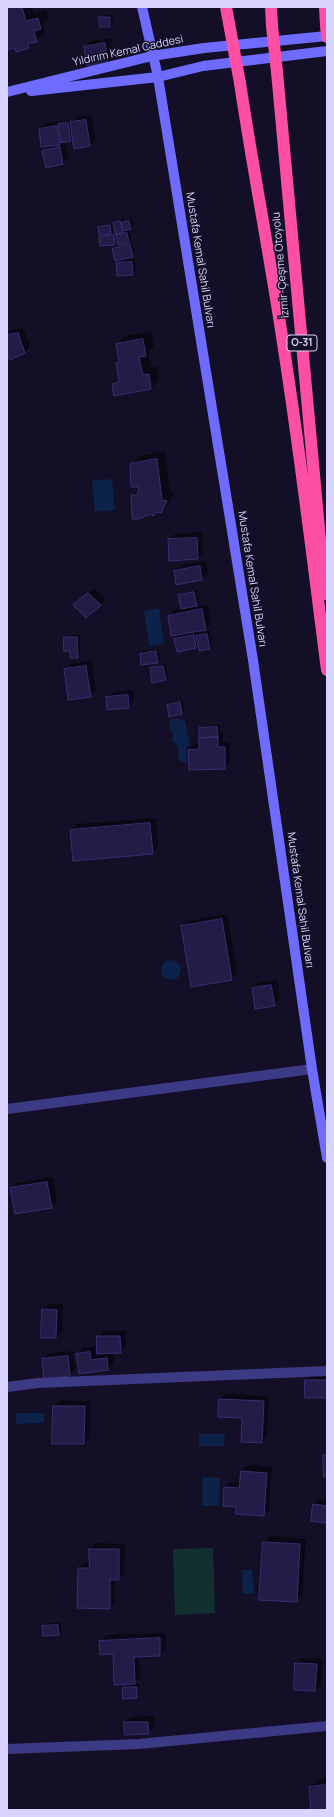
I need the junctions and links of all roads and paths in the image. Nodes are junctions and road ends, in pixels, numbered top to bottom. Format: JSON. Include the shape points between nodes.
{"nodes":[{"id":1,"x":142,"y":7,"type":"edge"},
{"id":2,"x":226,"y":7,"type":"edge"},
{"id":3,"x":271,"y":7,"type":"edge"},
{"id":4,"x":325,"y":7,"type":"edge"},
{"id":5,"x":327,"y":33,"type":"edge"},
{"id":6,"x":327,"y":51,"type":"edge"},
{"id":7,"x":152,"y":56,"type":"junction"},
{"id":8,"x":158,"y":77,"type":"junction"},
{"id":9,"x":7,"y":93,"type":"edge"},
{"id":10,"x":327,"y":615,"type":"edge"},
{"id":11,"x":327,"y":670,"type":"edge"},
{"id":12,"x":312,"y":1069,"type":"junction"},
{"id":13,"x":7,"y":1109,"type":"edge"},
{"id":14,"x":327,"y":1158,"type":"edge"},
{"id":15,"x":327,"y":1371,"type":"edge"},
{"id":16,"x":7,"y":1387,"type":"edge"},
{"id":17,"x":327,"y":1726,"type":"edge"},
{"id":18,"x":7,"y":1750,"type":"edge"}],
"edges":[{"from":1,"to":7,"type":"main road","name":"Mustafa Kemal Sahil Bulvarı"},
{"from":2,"to":11,"type":"highway","bridge":true,"via":[[293,410]]},
{"from":3,"to":10,"type":"highway","name":"İzmir-Çeşme Otoyolu","number":"O-31","bridge":true},
{"from":4,"to":5,"type":"highway"},
{"from":5,"to":7,"type":"main road","name":"Yıldırım Kemal Caddesi"},
{"from":6,"to":8,"type":"main road","name":"Yıldırım Kemal Caddesi","via":[[203,66]]},
{"from":7,"to":8,"type":"main road","name":"Mustafa Kemal Sahil Bulvarı"},
{"from":7,"to":9,"type":"main road","name":"Yıldırım Kemal Caddesi"},
{"from":8,"to":9,"type":"main road","name":"Yıldırım Kemal Caddesi"},
{"from":8,"to":12,"type":"main road","name":"Mustafa Kemal Sahil Bulvarı","via":[[253,660]]},
{"from":12,"to":13,"type":"street"},
{"from":12,"to":14,"type":"main road","name":"Mustafa Kemal Sahil Bulvarı"},
{"from":15,"to":16,"type":"street","via":[[38,1383]]},
{"from":17,"to":18,"type":"street","via":[[139,1744]]}]}
